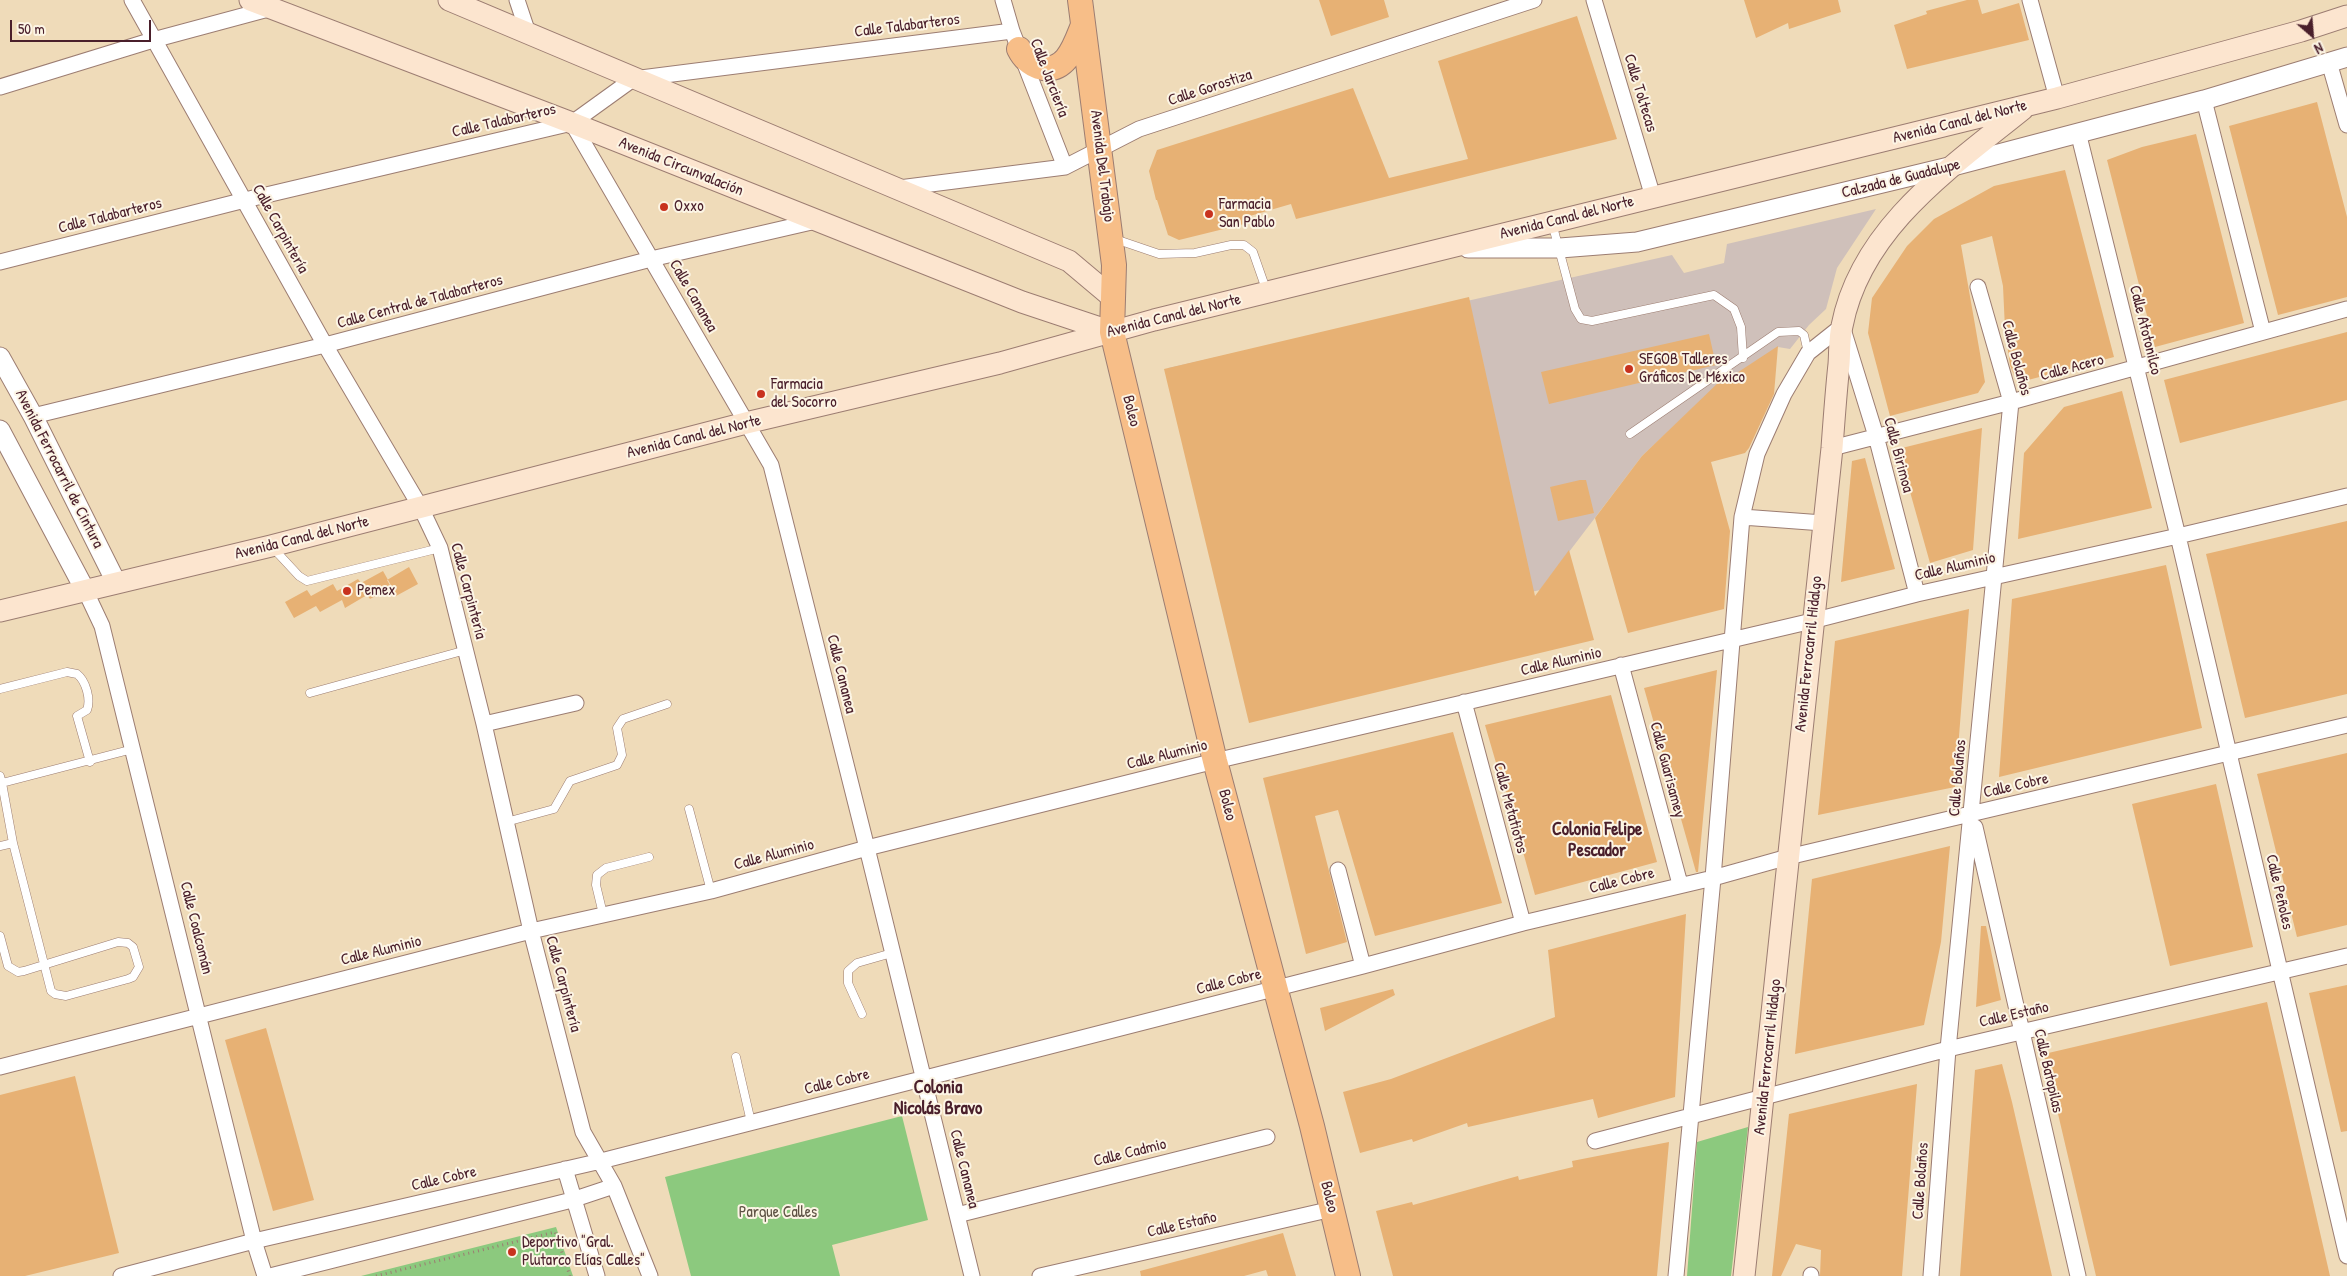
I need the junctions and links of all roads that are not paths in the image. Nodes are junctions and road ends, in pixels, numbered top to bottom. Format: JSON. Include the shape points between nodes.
{"nodes":[{"id":1,"x":132,"y":0,"type":"edge"},
{"id":2,"x":250,"y":0,"type":"edge"},
{"id":3,"x":449,"y":0,"type":"edge"},
{"id":4,"x":517,"y":0,"type":"edge"},
{"id":5,"x":1003,"y":0,"type":"edge"},
{"id":6,"x":1080,"y":0,"type":"edge"},
{"id":7,"x":1534,"y":0,"type":"edge"},
{"id":8,"x":1594,"y":0,"type":"edge"},
{"id":9,"x":2030,"y":0,"type":"edge"},
{"id":10,"x":272,"y":8,"type":"junction"},
{"id":11,"x":2347,"y":16,"type":"edge"},
{"id":12,"x":1083,"y":26,"type":"junction"},
{"id":13,"x":528,"y":33,"type":"junction"},
{"id":14,"x":152,"y":40,"type":"junction"},
{"id":15,"x":1015,"y":40,"type":"junction"},
{"id":16,"x":2338,"y":59,"type":"edge"},
{"id":17,"x":633,"y":79,"type":"junction"},
{"id":18,"x":0,"y":87,"type":"edge"},
{"id":19,"x":2057,"y":98,"type":"junction"},
{"id":20,"x":2204,"y":100,"type":"junction"},
{"id":21,"x":2028,"y":105,"type":"junction"},
{"id":22,"x":572,"y":123,"type":"junction"},
{"id":23,"x":2347,"y":126,"type":"edge"},
{"id":24,"x":2078,"y":132,"type":"junction"},
{"id":25,"x":1100,"y":149,"type":"junction"},
{"id":26,"x":1953,"y":166,"type":"junction"},
{"id":27,"x":1065,"y":167,"type":"junction"},
{"id":28,"x":894,"y":189,"type":"junction"},
{"id":29,"x":1653,"y":197,"type":"junction"},
{"id":30,"x":245,"y":200,"type":"junction"},
{"id":31,"x":816,"y":221,"type":"junction"},
{"id":32,"x":1552,"y":221,"type":"junction"},
{"id":33,"x":1111,"y":237,"type":"junction"},
{"id":34,"x":1447,"y":248,"type":"junction"},
{"id":35,"x":1560,"y":248,"type":"junction"},
{"id":36,"x":652,"y":259,"type":"junction"},
{"id":37,"x":0,"y":262,"type":"edge"},
{"id":38,"x":1978,"y":288,"type":"dead end"},
{"id":39,"x":1267,"y":292,"type":"junction"},
{"id":40,"x":1113,"y":298,"type":"junction"},
{"id":41,"x":2347,"y":310,"type":"edge"},
{"id":42,"x":1842,"y":326,"type":"junction"},
{"id":43,"x":1112,"y":332,"type":"junction"},
{"id":44,"x":2263,"y":332,"type":"junction"},
{"id":45,"x":325,"y":345,"type":"junction"},
{"id":46,"x":1808,"y":353,"type":"junction"},
{"id":47,"x":0,"y":357,"type":"edge"},
{"id":48,"x":1743,"y":358,"type":"junction"},
{"id":49,"x":2137,"y":368,"type":"junction"},
{"id":50,"x":2011,"y":402,"type":"junction"},
{"id":51,"x":33,"y":416,"type":"junction"},
{"id":52,"x":746,"y":423,"type":"junction"},
{"id":53,"x":0,"y":430,"type":"edge"},
{"id":54,"x":1630,"y":434,"type":"dead end"},
{"id":55,"x":1876,"y":436,"type":"junction"},
{"id":56,"x":1832,"y":448,"type":"junction"},
{"id":57,"x":2347,"y":496,"type":"edge"},
{"id":58,"x":421,"y":508,"type":"junction"},
{"id":59,"x":1742,"y":517,"type":"junction"},
{"id":60,"x":1823,"y":523,"type":"junction"},
{"id":61,"x":2178,"y":536,"type":"junction"},
{"id":62,"x":272,"y":546,"type":"junction"},
{"id":63,"x":440,"y":548,"type":"junction"},
{"id":64,"x":1994,"y":576,"type":"junction"},
{"id":65,"x":116,"y":582,"type":"junction"},
{"id":66,"x":85,"y":590,"type":"junction"},
{"id":67,"x":1917,"y":594,"type":"junction"},
{"id":68,"x":0,"y":611,"type":"edge"},
{"id":69,"x":1812,"y":621,"type":"junction"},
{"id":70,"x":1731,"y":638,"type":"junction"},
{"id":71,"x":466,"y":650,"type":"junction"},
{"id":72,"x":1621,"y":665,"type":"junction"},
{"id":73,"x":0,"y":689,"type":"edge"},
{"id":74,"x":310,"y":693,"type":"dead end"},
{"id":75,"x":1464,"y":702,"type":"junction"},
{"id":76,"x":576,"y":703,"type":"dead end"},
{"id":77,"x":668,"y":704,"type":"dead end"},
{"id":78,"x":484,"y":724,"type":"junction"},
{"id":79,"x":2347,"y":725,"type":"edge"},
{"id":80,"x":133,"y":750,"type":"junction"},
{"id":81,"x":2229,"y":754,"type":"junction"},
{"id":82,"x":1215,"y":761,"type":"junction"},
{"id":83,"x":90,"y":762,"type":"junction"},
{"id":84,"x":1,"y":780,"type":"edge"},
{"id":85,"x":689,"y":810,"type":"dead end"},
{"id":86,"x":1973,"y":814,"type":"junction"},
{"id":87,"x":506,"y":822,"type":"junction"},
{"id":88,"x":13,"y":842,"type":"junction"},
{"id":89,"x":0,"y":846,"type":"edge"},
{"id":90,"x":867,"y":848,"type":"junction"},
{"id":91,"x":649,"y":857,"type":"dead end"},
{"id":92,"x":1788,"y":857,"type":"junction"},
{"id":93,"x":1338,"y":870,"type":"dead end"},
{"id":94,"x":1712,"y":878,"type":"junction"},
{"id":95,"x":1680,"y":884,"type":"junction"},
{"id":96,"x":711,"y":891,"type":"junction"},
{"id":97,"x":603,"y":914,"type":"junction"},
{"id":98,"x":1523,"y":923,"type":"junction"},
{"id":99,"x":530,"y":931,"type":"junction"},
{"id":100,"x":0,"y":936,"type":"edge"},
{"id":101,"x":892,"y":953,"type":"junction"},
{"id":102,"x":2347,"y":956,"type":"edge"},
{"id":103,"x":44,"y":965,"type":"junction"},
{"id":104,"x":1363,"y":966,"type":"junction"},
{"id":105,"x":2280,"y":971,"type":"junction"},
{"id":106,"x":1274,"y":988,"type":"junction"},
{"id":107,"x":862,"y":1014,"type":"dead end"},
{"id":108,"x":200,"y":1016,"type":"junction"},
{"id":109,"x":2020,"y":1031,"type":"junction"},
{"id":110,"x":1948,"y":1049,"type":"junction"},
{"id":111,"x":736,"y":1057,"type":"dead end"},
{"id":112,"x":0,"y":1067,"type":"edge"},
{"id":113,"x":922,"y":1078,"type":"junction"},
{"id":114,"x":1765,"y":1096,"type":"junction"},
{"id":115,"x":1690,"y":1117,"type":"junction"},
{"id":116,"x":750,"y":1122,"type":"junction"},
{"id":117,"x":1267,"y":1137,"type":"dead end"},
{"id":118,"x":1595,"y":1141,"type":"dead end"},
{"id":119,"x":601,"y":1162,"type":"junction"},
{"id":120,"x":565,"y":1169,"type":"junction"},
{"id":121,"x":614,"y":1186,"type":"junction"},
{"id":122,"x":572,"y":1200,"type":"junction"},
{"id":123,"x":1332,"y":1209,"type":"junction"},
{"id":124,"x":957,"y":1215,"type":"junction"},
{"id":125,"x":254,"y":1241,"type":"junction"},
{"id":126,"x":2347,"y":1256,"type":"edge"},
{"id":127,"x":1099,"y":1269,"type":"edge"},
{"id":128,"x":121,"y":1276,"type":"edge"},
{"id":129,"x":265,"y":1276,"type":"edge"},
{"id":130,"x":270,"y":1276,"type":"edge"},
{"id":131,"x":597,"y":1276,"type":"edge"},
{"id":132,"x":650,"y":1276,"type":"edge"},
{"id":133,"x":972,"y":1276,"type":"edge"},
{"id":134,"x":1040,"y":1276,"type":"edge"},
{"id":135,"x":1348,"y":1276,"type":"edge"},
{"id":136,"x":1676,"y":1276,"type":"edge"},
{"id":137,"x":1744,"y":1276,"type":"edge"},
{"id":138,"x":1932,"y":1276,"type":"edge"},
{"id":139,"x":2078,"y":1276,"type":"edge"}],
"edges":[{"from":1,"to":14,"type":"street","name":"Calle Carpintería"},
{"from":2,"to":10,"type":"main road","name":"Avenida Circunvalación"},
{"from":3,"to":13,"type":"main road"},
{"from":4,"to":13,"type":"street"},
{"from":5,"to":15,"type":"street","name":"Calle Jarciería"},
{"from":6,"to":12,"type":"main road","name":"Avenida Del Trabajo"},
{"from":7,"to":25,"type":"street","name":"Calle Gorostiza","via":[[1139,129]]},
{"from":8,"to":29,"type":"street","name":"Calle Toltecas"},
{"from":9,"to":19,"type":"street"},
{"from":10,"to":14,"type":"street"},
{"from":10,"to":22,"type":"main road","name":"Avenida Circunvalación"},
{"from":11,"to":19,"type":"main road","name":"Avenida Canal del Norte"},
{"from":12,"to":15,"type":"main road","via":[[1071,53],[1057,67],[1036,66],[1026,59]]},
{"from":12,"to":25,"type":"main road","name":"Avenida Del Trabajo"},
{"from":13,"to":17,"type":"main road"},
{"from":14,"to":18,"type":"street"},
{"from":14,"to":30,"type":"street","name":"Calle Carpintería"},
{"from":15,"to":17,"type":"street","name":"Calle Talabarteros"},
{"from":15,"to":27,"type":"street","name":"Calle Jarciería"},
{"from":16,"to":20,"type":"street","name":"Calzada de Guadalupe"},
{"from":16,"to":23,"type":"street"},
{"from":17,"to":22,"type":"street","name":"Calle Talabarteros"},
{"from":17,"to":28,"type":"main road"},
{"from":19,"to":21,"type":"main road","name":"Avenida Canal del Norte"},
{"from":20,"to":24,"type":"street","name":"Calzada de Guadalupe"},
{"from":20,"to":44,"type":"street"},
{"from":21,"to":26,"type":"main road","name":"Avenida Ferrocarril Hidalgo"},
{"from":21,"to":29,"type":"main road","name":"Avenida Canal del Norte"},
{"from":22,"to":30,"type":"street","name":"Calle Talabarteros"},
{"from":22,"to":31,"type":"main road","name":"Avenida Circunvalación"},
{"from":22,"to":36,"type":"street","name":"Calle Cananea"},
{"from":24,"to":26,"type":"street","name":"Calzada de Guadalupe"},
{"from":24,"to":49,"type":"street","name":"Calle Atotonilco"},
{"from":25,"to":27,"type":"street","name":"Calle Gorostiza"},
{"from":25,"to":33,"type":"main road","name":"Avenida Del Trabajo"},
{"from":26,"to":35,"type":"street","name":"Calzada de Guadalupe","via":[[1637,242]]},
{"from":26,"to":42,"type":"main road","name":"Avenida Ferrocarril Hidalgo","via":[[1902,213],[1874,248],[1856,281]]},
{"from":27,"to":28,"type":"street","name":"Calle Gorostiza"},
{"from":28,"to":40,"type":"main road","via":[[1069,261]]},
{"from":29,"to":32,"type":"main road","name":"Avenida Canal del Norte"},
{"from":30,"to":37,"type":"street","name":"Calle Talabarteros"},
{"from":30,"to":45,"type":"street","name":"Calle Carpintería"},
{"from":31,"to":36,"type":"street","name":"Calle Central de Talabarteros"},
{"from":31,"to":43,"type":"main road","name":"Avenida Circunvalación","via":[[1022,302]]},
{"from":32,"to":34,"type":"main road","name":"Avenida Canal del Norte"},
{"from":32,"to":35,"type":"lane"},
{"from":33,"to":39,"type":"lane","via":[[1159,254],[1195,253],[1244,245],[1253,252]]},
{"from":33,"to":40,"type":"main road","name":"Avenida Del Trabajo"},
{"from":34,"to":35,"type":"street","name":"Calzada de Guadalupe"},
{"from":34,"to":39,"type":"main road","name":"Avenida Canal del Norte"},
{"from":35,"to":48,"type":"lane","via":[[1575,310],[1581,319],[1592,321],[1714,295],[1734,309],[1741,327]]},
{"from":36,"to":45,"type":"street","name":"Calle Central de Talabarteros"},
{"from":36,"to":52,"type":"street","name":"Calle Cananea"},
{"from":38,"to":50,"type":"street","name":"Calle Bolaños"},
{"from":39,"to":43,"type":"main road","name":"Avenida Canal del Norte"},
{"from":40,"to":43,"type":"main road","name":"Avenida Del Trabajo"},
{"from":41,"to":44,"type":"street","name":"Calle Acero"},
{"from":42,"to":46,"type":"street"},
{"from":42,"to":55,"type":"street","name":"Calle Birimoa"},
{"from":42,"to":56,"type":"main road","name":"Avenida Ferrocarril Hidalgo"},
{"from":43,"to":52,"type":"main road","name":"Avenida Canal del Norte","via":[[1000,363]]},
{"from":43,"to":82,"type":"main road","name":"Boleo"},
{"from":44,"to":49,"type":"street","name":"Calle Acero"},
{"from":45,"to":51,"type":"street","name":"Calle Central de Talabarteros"},
{"from":45,"to":58,"type":"street","name":"Calle Carpintería"},
{"from":46,"to":48,"type":"lane","via":[[1804,334],[1793,330],[1778,332]]},
{"from":46,"to":59,"type":"street","via":[[1784,394],[1757,454]]},
{"from":47,"to":51,"type":"street","name":"Avenida Ferrocarril de Cintura"},
{"from":48,"to":54,"type":"lane"},
{"from":49,"to":50,"type":"street","name":"Calle Acero"},
{"from":49,"to":61,"type":"street","name":"Calle Atotonilco"},
{"from":50,"to":55,"type":"street","name":"Calle Acero"},
{"from":50,"to":64,"type":"street","name":"Calle Bolaños"},
{"from":51,"to":65,"type":"street","name":"Avenida Ferrocarril de Cintura"},
{"from":52,"to":58,"type":"main road","name":"Avenida Canal del Norte"},
{"from":52,"to":90,"type":"street","name":"Calle Cananea","via":[[771,466]]},
{"from":53,"to":66,"type":"street","name":"Avenida Ferrocarril de Cintura"},
{"from":55,"to":56,"type":"street","name":"Calle Acero"},
{"from":55,"to":67,"type":"street","name":"Calle Birimoa"},
{"from":56,"to":60,"type":"main road","name":"Avenida Ferrocarril Hidalgo"},
{"from":57,"to":61,"type":"street","name":"Calle Aluminio"},
{"from":58,"to":62,"type":"main road","name":"Avenida Canal del Norte"},
{"from":58,"to":63,"type":"street","name":"Calle Carpintería"},
{"from":59,"to":60,"type":"street"},
{"from":59,"to":70,"type":"street"},
{"from":60,"to":69,"type":"main road","name":"Avenida Ferrocarril Hidalgo"},
{"from":61,"to":64,"type":"street","name":"Calle Aluminio"},
{"from":61,"to":81,"type":"street","name":"Calle Peñoles"},
{"from":62,"to":63,"type":"lane","via":[[299,576],[307,580]]},
{"from":62,"to":65,"type":"main road","name":"Avenida Canal del Norte"},
{"from":63,"to":71,"type":"street","name":"Calle Carpintería"},
{"from":64,"to":67,"type":"street","name":"Calle Aluminio"},
{"from":64,"to":86,"type":"street","name":"Calle Bolaños"},
{"from":65,"to":66,"type":"main road","name":"Avenida Canal del Norte"},
{"from":66,"to":68,"type":"main road","name":"Avenida Canal del Norte"},
{"from":66,"to":80,"type":"street","name":"Calle Coalcomán","via":[[102,626]]},
{"from":67,"to":69,"type":"street","name":"Calle Aluminio"},
{"from":69,"to":70,"type":"street","name":"Calle Aluminio"},
{"from":69,"to":92,"type":"main road","name":"Avenida Ferrocarril Hidalgo"},
{"from":70,"to":72,"type":"street","name":"Calle Aluminio"},
{"from":70,"to":94,"type":"street"},
{"from":71,"to":74,"type":"lane"},
{"from":71,"to":78,"type":"street","name":"Calle Carpintería"},
{"from":72,"to":75,"type":"street","name":"Calle Aluminio"},
{"from":72,"to":95,"type":"street","name":"Calle Guarisamey"},
{"from":73,"to":83,"type":"lane","via":[[67,672],[77,674],[84,682],[88,698],[87,710],[77,716]]},
{"from":75,"to":82,"type":"street","name":"Calle Aluminio"},
{"from":75,"to":98,"type":"street","name":"Calle Metatiotos"},
{"from":76,"to":78,"type":"street"},
{"from":77,"to":87,"type":"lane","via":[[623,718],[617,728],[622,755],[617,765],[570,781],[554,809]]},
{"from":78,"to":87,"type":"street","name":"Calle Carpintería"},
{"from":79,"to":81,"type":"street","name":"Calle Cobre"},
{"from":80,"to":83,"type":"lane"},
{"from":80,"to":108,"type":"street","name":"Calle Coalcomán"},
{"from":81,"to":86,"type":"street","name":"Calle Cobre"},
{"from":81,"to":105,"type":"street","name":"Calle Peñoles"},
{"from":82,"to":90,"type":"street","name":"Calle Aluminio"},
{"from":82,"to":106,"type":"main road","name":"Boleo"},
{"from":83,"to":84,"type":"lane"},
{"from":84,"to":88,"type":"lane"},
{"from":85,"to":96,"type":"lane"},
{"from":86,"to":92,"type":"street","name":"Calle Cobre"},
{"from":86,"to":109,"type":"street","name":"Calle Batopilas"},
{"from":86,"to":110,"type":"street","name":"Calle Bolaños"},
{"from":87,"to":99,"type":"street","name":"Calle Carpintería"},
{"from":88,"to":89,"type":"lane"},
{"from":88,"to":103,"type":"lane"},
{"from":90,"to":96,"type":"street","name":"Calle Aluminio"},
{"from":90,"to":101,"type":"street","name":"Calle Cananea"},
{"from":91,"to":97,"type":"lane","via":[[606,868],[598,875],[596,885]]},
{"from":92,"to":94,"type":"street","name":"Calle Cobre"},
{"from":92,"to":114,"type":"main road","name":"Avenida Ferrocarril Hidalgo"},
{"from":93,"to":104,"type":"street"},
{"from":94,"to":95,"type":"street","name":"Calle Cobre"},
{"from":94,"to":115,"type":"street"},
{"from":95,"to":98,"type":"street","name":"Calle Cobre"},
{"from":96,"to":97,"type":"street","name":"Calle Aluminio"},
{"from":97,"to":99,"type":"street","name":"Calle Aluminio"},
{"from":98,"to":104,"type":"street","name":"Calle Cobre"},
{"from":99,"to":108,"type":"street","name":"Calle Aluminio"},
{"from":99,"to":119,"type":"street","name":"Calle Carpintería","via":[[583,1132]]},
{"from":100,"to":103,"type":"lane","via":[[6,961],[13,970],[24,971]]},
{"from":101,"to":107,"type":"lane","via":[[857,963],[848,971],[848,983]]},
{"from":101,"to":113,"type":"street","name":"Calle Cananea"},
{"from":102,"to":105,"type":"street","name":"Calle Estaño"},
{"from":103,"to":103,"type":"lane","via":[[51,991],[61,996],[128,979],[133,977],[138,967],[133,947],[123,942]]},
{"from":104,"to":106,"type":"street","name":"Calle Cobre"},
{"from":105,"to":109,"type":"street","name":"Calle Estaño"},
{"from":105,"to":126,"type":"street","name":"Calle Peñoles"},
{"from":106,"to":113,"type":"street","name":"Calle Cobre"},
{"from":106,"to":123,"type":"main road","name":"Boleo"},
{"from":108,"to":112,"type":"street","name":"Calle Aluminio"},
{"from":108,"to":125,"type":"street","name":"Calle Coalcomán"},
{"from":109,"to":110,"type":"street","name":"Calle Estaño"},
{"from":109,"to":139,"type":"street","name":"Calle Batopilas"},
{"from":110,"to":114,"type":"street","name":"Calle Estaño"},
{"from":110,"to":138,"type":"street","name":"Calle Bolaños"},
{"from":111,"to":116,"type":"lane"},
{"from":113,"to":116,"type":"street","name":"Calle Cobre"},
{"from":113,"to":124,"type":"street","name":"Calle Cananea"},
{"from":114,"to":115,"type":"street","name":"Calle Estaño"},
{"from":114,"to":137,"type":"main road","name":"Avenida Ferrocarril Hidalgo"},
{"from":115,"to":118,"type":"street","name":"Calle Estaño"},
{"from":115,"to":136,"type":"street"},
{"from":116,"to":119,"type":"street","name":"Calle Cobre"},
{"from":117,"to":124,"type":"street","name":"Calle Cadmio"},
{"from":119,"to":120,"type":"street","name":"Calle Cobre"},
{"from":119,"to":121,"type":"street","name":"Calle Carpintería"},
{"from":120,"to":122,"type":"street"},
{"from":120,"to":125,"type":"street","name":"Calle Cobre"},
{"from":121,"to":122,"type":"street"},
{"from":121,"to":132,"type":"street","name":"Calle Carpintería"},
{"from":122,"to":130,"type":"street"},
{"from":122,"to":131,"type":"street"},
{"from":123,"to":127,"type":"street","name":"Calle Estaño"},
{"from":123,"to":135,"type":"main road","name":"Boleo"},
{"from":124,"to":133,"type":"street","name":"Calle Cananea"},
{"from":125,"to":128,"type":"street","name":"Calle Cobre"},
{"from":125,"to":129,"type":"street","name":"Calle Coalcomán"},
{"from":127,"to":134,"type":"street","name":"Calle Estaño"}]}
